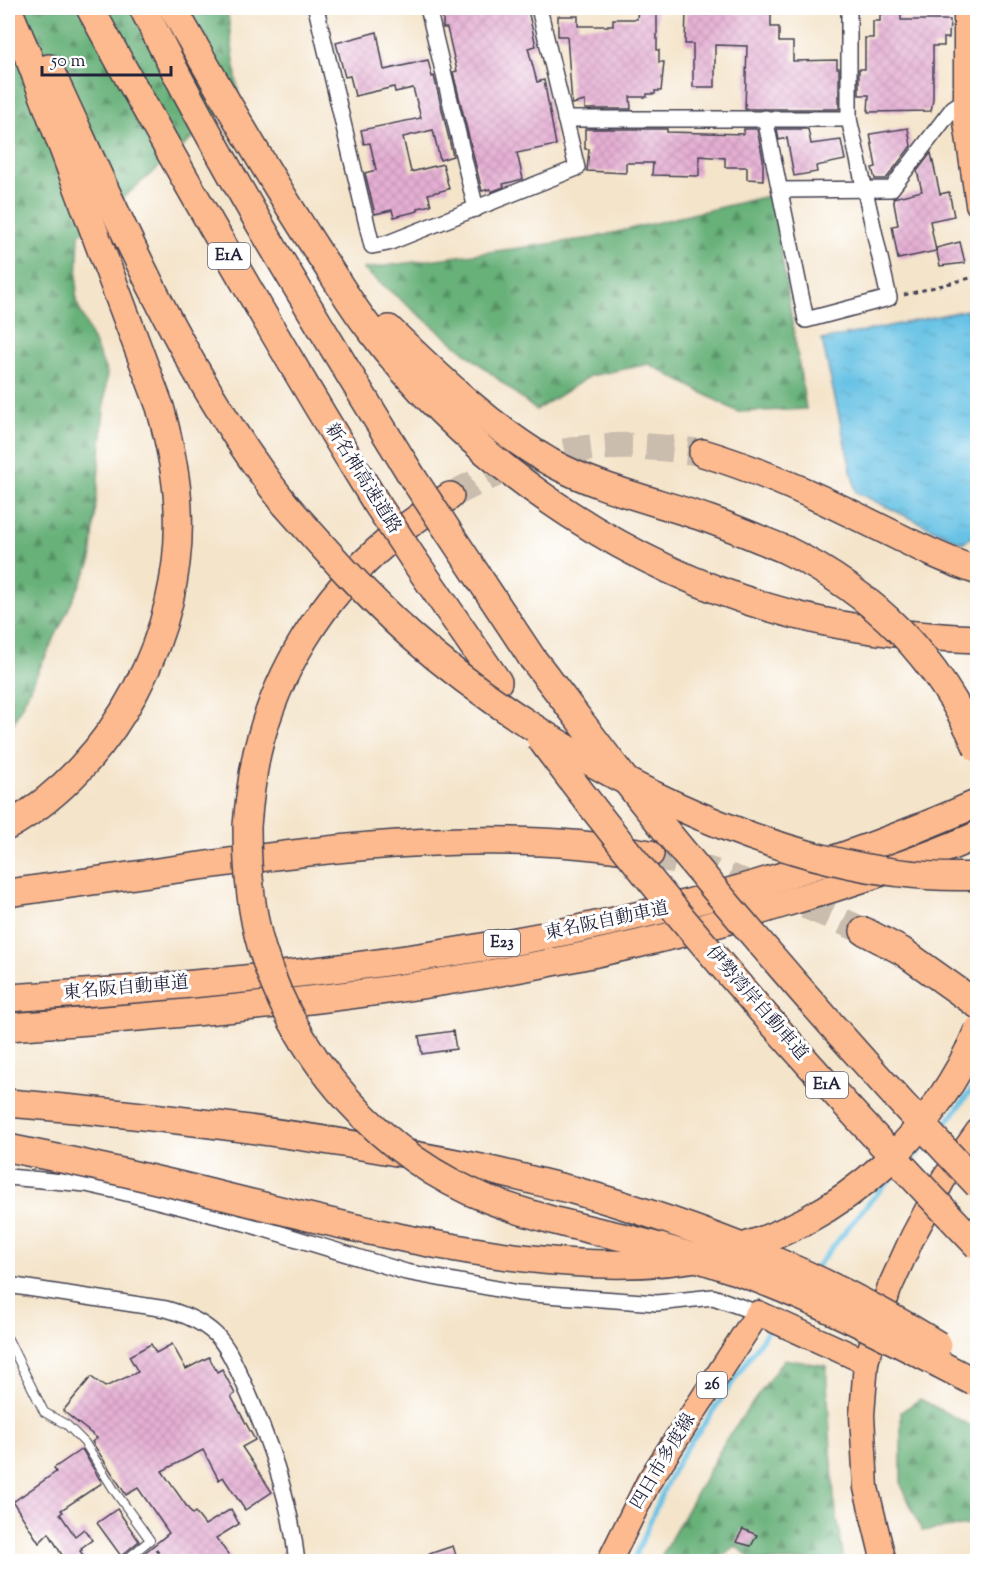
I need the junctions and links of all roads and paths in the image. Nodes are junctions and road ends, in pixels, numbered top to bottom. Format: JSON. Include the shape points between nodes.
{"nodes":[{"id":1,"x":21,"y":8,"type":"edge"},
{"id":2,"x":90,"y":8,"type":"edge"},
{"id":3,"x":143,"y":8,"type":"edge"},
{"id":4,"x":173,"y":8,"type":"edge"},
{"id":5,"x":316,"y":8,"type":"edge"},
{"id":6,"x":428,"y":8,"type":"edge"},
{"id":7,"x":539,"y":8,"type":"edge"},
{"id":8,"x":849,"y":8,"type":"edge"},
{"id":9,"x":966,"y":8,"type":"edge"},
{"id":10,"x":8,"y":9,"type":"edge"},
{"id":11,"x":965,"y":100,"type":"junction"},
{"id":12,"x":565,"y":118,"type":"junction"},
{"id":13,"x":765,"y":118,"type":"junction"},
{"id":14,"x":849,"y":119,"type":"junction"},
{"id":15,"x":865,"y":189,"type":"junction"},
{"id":16,"x":780,"y":190,"type":"junction"},
{"id":17,"x":978,"y":204,"type":"edge"},
{"id":18,"x":476,"y":209,"type":"junction"},
{"id":19,"x":316,"y":248,"type":"junction"},
{"id":20,"x":978,"y":276,"type":"edge"},
{"id":21,"x":889,"y":298,"type":"junction"},
{"id":22,"x":703,"y":453,"type":"tunnel mouth"},
{"id":23,"x":450,"y":496,"type":"tunnel mouth"},
{"id":24,"x":978,"y":571,"type":"edge"},
{"id":25,"x":978,"y":639,"type":"edge"},
{"id":26,"x":978,"y":749,"type":"edge"},
{"id":27,"x":978,"y":803,"type":"edge"},
{"id":28,"x":8,"y":826,"type":"edge"},
{"id":29,"x":978,"y":835,"type":"edge"},
{"id":30,"x":650,"y":854,"type":"tunnel mouth"},
{"id":31,"x":978,"y":876,"type":"edge"},
{"id":32,"x":8,"y":893,"type":"edge"},
{"id":33,"x":683,"y":919,"type":"joint"},
{"id":34,"x":864,"y":931,"type":"tunnel mouth"},
{"id":35,"x":8,"y":998,"type":"edge"},
{"id":36,"x":970,"y":999,"type":"edge"},
{"id":37,"x":8,"y":1027,"type":"edge"},
{"id":38,"x":978,"y":1030,"type":"edge"},
{"id":39,"x":8,"y":1103,"type":"edge"},
{"id":40,"x":978,"y":1131,"type":"edge"},
{"id":41,"x":8,"y":1148,"type":"edge"},
{"id":42,"x":8,"y":1177,"type":"edge"},
{"id":43,"x":978,"y":1185,"type":"edge"},
{"id":44,"x":978,"y":1246,"type":"edge"},
{"id":45,"x":8,"y":1285,"type":"edge"},
{"id":46,"x":758,"y":1313,"type":"junction"},
{"id":47,"x":8,"y":1339,"type":"edge"},
{"id":48,"x":866,"y":1362,"type":"junction"},
{"id":49,"x":976,"y":1378,"type":"edge"},
{"id":50,"x":123,"y":1562,"type":"edge"},
{"id":51,"x":297,"y":1562,"type":"edge"},
{"id":52,"x":609,"y":1562,"type":"edge"},
{"id":53,"x":884,"y":1562,"type":"edge"}],
"edges":[{"from":1,"to":31,"type":"highway","bridge":true,"via":[[145,273],[192,365],[231,428],[285,504],[410,635],[546,736],[593,764],[695,813],[796,851],[855,865],[914,874]]},
{"from":2,"to":33,"type":"highway","name":"新名神高速道路","number":"E1A","bridge":true,"via":[[257,306],[375,501],[498,682],[593,810]]},
{"from":3,"to":43,"type":"highway","number":"E1A","bridge":true,"via":[[250,208],[332,348],[532,658],[653,814],[792,981]]},
{"from":4,"to":19,"type":"highway"},
{"from":5,"to":18,"type":"street","via":[[372,246]]},
{"from":6,"to":18,"type":"street"},
{"from":7,"to":12,"type":"street"},
{"from":8,"to":14,"type":"street"},
{"from":9,"to":11,"type":"main road"},
{"from":10,"to":28,"type":"highway","via":[[160,407],[175,474],[178,520],[175,575],[168,609],[157,642],[123,711],[81,767],[50,797]]},
{"from":11,"to":15,"type":"street","via":[[953,108],[891,189]]},
{"from":11,"to":17,"type":"main road"},
{"from":12,"to":13,"type":"street"},
{"from":12,"to":18,"type":"street","via":[[577,168]]},
{"from":13,"to":14,"type":"street"},
{"from":13,"to":16,"type":"street"},
{"from":14,"to":15,"type":"street"},
{"from":15,"to":16,"type":"street"},
{"from":15,"to":21,"type":"street"},
{"from":16,"to":21,"type":"street","via":[[806,320]]},
{"from":19,"to":25,"type":"highway","via":[[369,328],[428,397],[499,463],[584,524],[682,575],[820,621],[886,632]]},
{"from":19,"to":26,"type":"highway","bridge":true,"via":[[364,304],[417,355],[502,429],[543,457],[585,478],[709,519],[784,549],[865,598],[895,624],[949,692]]},
{"from":20,"to":21,"type":"path"},
{"from":22,"to":24,"type":"highway","via":[[806,492]]},
{"from":23,"to":49,"type":"highway","bridge":true,"via":[[387,541],[336,594],[300,645],[266,721],[257,754],[247,855],[262,950],[286,1008],[322,1068],[373,1126],[428,1169],[518,1211],[636,1240],[741,1273]]},
{"from":27,"to":35,"type":"highway","name":"東名阪自動車道","number":"E23","via":[[932,824],[795,872],[665,910],[525,939],[381,962],[227,980]]},
{"from":29,"to":37,"type":"highway","name":"東名阪自動車道","number":"E23","via":[[820,893],[691,931],[539,965],[395,989],[237,1008]]},
{"from":30,"to":32,"type":"highway","via":[[535,840],[411,842],[281,855]]},
{"from":33,"to":44,"type":"highway","name":"伊勢湾岸自動車道","number":"E1A","bridge":true,"via":[[764,1016]]},
{"from":34,"to":36,"type":"highway","via":[[902,951]]},
{"from":38,"to":41,"type":"highway","bridge":true,"via":[[953,1080],[930,1114],[868,1180],[808,1219],[762,1240],[711,1256],[599,1264],[468,1250],[385,1235],[133,1173]]},
{"from":39,"to":49,"type":"highway","bridge":true,"via":[[230,1126],[344,1143],[473,1166],[573,1190],[694,1228],[807,1274],[923,1335]]},
{"from":40,"to":48,"type":"main road","via":[[943,1180],[913,1236],[889,1289]]},
{"from":42,"to":46,"type":"street","via":[[86,1184],[122,1192],[429,1277],[519,1293],[606,1301],[657,1303],[713,1297]]},
{"from":45,"to":51,"type":"street","via":[[166,1309],[189,1316],[216,1335],[252,1401],[280,1478]]},
{"from":46,"to":48,"type":"main road"},
{"from":46,"to":52,"type":"main road","name":"四日市多度線","number":"26","via":[[649,1481]]},
{"from":47,"to":50,"type":"lane","via":[[44,1412],[67,1425],[85,1443],[150,1540]]},
{"from":48,"to":53,"type":"main road","via":[[862,1415],[866,1488]]}]}
